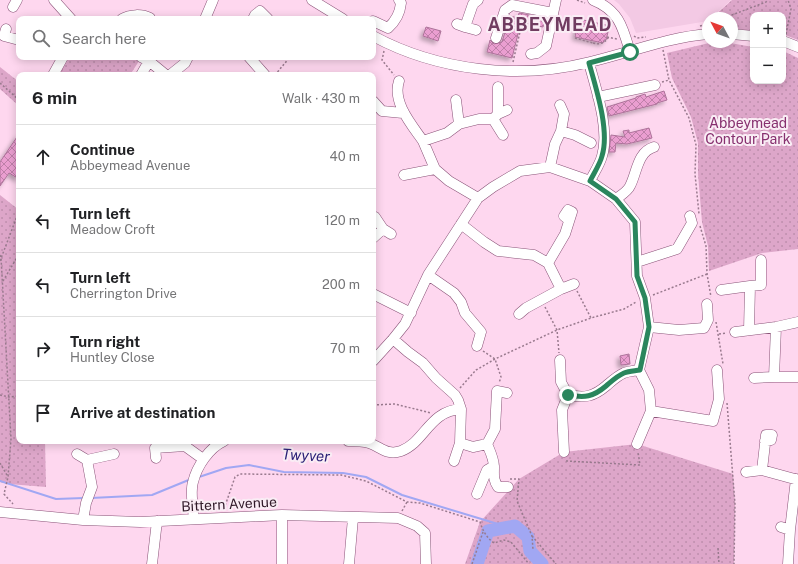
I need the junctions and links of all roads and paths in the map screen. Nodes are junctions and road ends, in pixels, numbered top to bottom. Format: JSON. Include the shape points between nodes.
{"nodes":[{"id":1,"x":54,"y":0,"type":"edge"},
{"id":2,"x":214,"y":0,"type":"edge"},
{"id":3,"x":308,"y":0,"type":"edge"},
{"id":4,"x":312,"y":0,"type":"edge"},
{"id":5,"x":478,"y":0,"type":"edge"},
{"id":6,"x":556,"y":0,"type":"edge"},
{"id":7,"x":577,"y":0,"type":"edge"},
{"id":8,"x":768,"y":0,"type":"edge"},
{"id":9,"x":788,"y":0,"type":"edge"},
{"id":10,"x":400,"y":2,"type":"edge"},
{"id":11,"x":596,"y":2,"type":"edge"},
{"id":12,"x":320,"y":3,"type":"edge"},
{"id":13,"x":553,"y":13,"type":"junction"},
{"id":14,"x":738,"y":13,"type":"edge"},
{"id":15,"x":68,"y":16,"type":"edge"},
{"id":16,"x":130,"y":16,"type":"edge"},
{"id":17,"x":146,"y":16,"type":"edge"},
{"id":18,"x":206,"y":16,"type":"edge"},
{"id":19,"x":254,"y":16,"type":"edge"},
{"id":20,"x":265,"y":16,"type":"edge"},
{"id":21,"x":339,"y":16,"type":"edge"},
{"id":22,"x":376,"y":22,"type":"edge"},
{"id":23,"x":702,"y":25,"type":"edge"},
{"id":24,"x":699,"y":26,"type":"dead end"},
{"id":25,"x":6,"y":29,"type":"dead end"},
{"id":26,"x":786,"y":29,"type":"edge"},
{"id":27,"x":476,"y":30,"type":"dead end"},
{"id":28,"x":549,"y":30,"type":"junction"},
{"id":29,"x":632,"y":34,"type":"dead end"},
{"id":30,"x":702,"y":35,"type":"edge"},
{"id":31,"x":738,"y":35,"type":"edge"},
{"id":32,"x":652,"y":36,"type":"dead end"},
{"id":33,"x":750,"y":36,"type":"edge"},
{"id":34,"x":376,"y":38,"type":"edge"},
{"id":35,"x":496,"y":38,"type":"dead end"},
{"id":36,"x":575,"y":38,"type":"dead end"},
{"id":37,"x":16,"y":39,"type":"edge"},
{"id":38,"x":619,"y":40,"type":"dead end"},
{"id":39,"x":786,"y":42,"type":"edge"},
{"id":40,"x":387,"y":44,"type":"junction"},
{"id":41,"x":798,"y":47,"type":"edge"},
{"id":42,"x":630,"y":52,"type":"junction"},
{"id":43,"x":531,"y":54,"type":"dead end"},
{"id":44,"x":60,"y":60,"type":"edge"},
{"id":45,"x":145,"y":60,"type":"edge"},
{"id":46,"x":146,"y":60,"type":"edge"},
{"id":47,"x":186,"y":60,"type":"edge"},
{"id":48,"x":252,"y":60,"type":"edge"},
{"id":49,"x":288,"y":60,"type":"edge"},
{"id":50,"x":589,"y":63,"type":"junction"},
{"id":51,"x":518,"y":64,"type":"dead end"},
{"id":52,"x":54,"y":72,"type":"edge"},
{"id":53,"x":142,"y":72,"type":"edge"},
{"id":54,"x":162,"y":72,"type":"edge"},
{"id":55,"x":174,"y":72,"type":"edge"},
{"id":56,"x":263,"y":72,"type":"edge"},
{"id":57,"x":278,"y":72,"type":"edge"},
{"id":58,"x":399,"y":81,"type":"joint"},
{"id":59,"x":0,"y":82,"type":"edge"},
{"id":60,"x":655,"y":85,"type":"dead end"},
{"id":61,"x":498,"y":87,"type":"dead end"},
{"id":62,"x":16,"y":97,"type":"edge"},
{"id":63,"x":598,"y":97,"type":"junction"},
{"id":64,"x":456,"y":100,"type":"dead end"},
{"id":65,"x":376,"y":104,"type":"edge"},
{"id":66,"x":564,"y":111,"type":"dead end"},
{"id":67,"x":403,"y":113,"type":"junction"},
{"id":68,"x":499,"y":114,"type":"junction"},
{"id":69,"x":459,"y":124,"type":"junction"},
{"id":70,"x":560,"y":131,"type":"junction"},
{"id":71,"x":503,"y":134,"type":"dead end"},
{"id":72,"x":423,"y":141,"type":"junction"},
{"id":73,"x":591,"y":143,"type":"dead end"},
{"id":74,"x":654,"y":147,"type":"dead end"},
{"id":75,"x":550,"y":167,"type":"junction"},
{"id":76,"x":435,"y":169,"type":"junction"},
{"id":77,"x":410,"y":173,"type":"dead end"},
{"id":78,"x":590,"y":181,"type":"junction"},
{"id":79,"x":478,"y":198,"type":"junction"},
{"id":80,"x":616,"y":199,"type":"junction"},
{"id":81,"x":571,"y":216,"type":"dead end"},
{"id":82,"x":690,"y":216,"type":"dead end"},
{"id":83,"x":16,"y":218,"type":"edge"},
{"id":84,"x":376,"y":218,"type":"edge"},
{"id":85,"x":462,"y":224,"type":"junction"},
{"id":86,"x":376,"y":236,"type":"edge"},
{"id":87,"x":1,"y":256,"type":"edge"},
{"id":88,"x":16,"y":259,"type":"edge"},
{"id":89,"x":761,"y":260,"type":"dead end"},
{"id":90,"x":0,"y":261,"type":"edge"},
{"id":91,"x":637,"y":262,"type":"junction"},
{"id":92,"x":548,"y":264,"type":"junction"},
{"id":93,"x":707,"y":274,"type":"dead end"},
{"id":94,"x":428,"y":275,"type":"junction"},
{"id":95,"x":3,"y":281,"type":"junction"},
{"id":96,"x":574,"y":284,"type":"joint"},
{"id":97,"x":750,"y":286,"type":"junction"},
{"id":98,"x":561,"y":289,"type":"junction"},
{"id":99,"x":721,"y":290,"type":"dead end"},
{"id":100,"x":376,"y":296,"type":"edge"},
{"id":101,"x":645,"y":298,"type":"junction"},
{"id":102,"x":542,"y":300,"type":"junction"},
{"id":103,"x":707,"y":304,"type":"dead end"},
{"id":104,"x":411,"y":313,"type":"junction"},
{"id":105,"x":519,"y":314,"type":"dead end"},
{"id":106,"x":591,"y":318,"type":"junction"},
{"id":107,"x":798,"y":322,"type":"edge"},
{"id":108,"x":649,"y":327,"type":"junction"},
{"id":109,"x":776,"y":327,"type":"junction"},
{"id":110,"x":557,"y":330,"type":"junction"},
{"id":111,"x":749,"y":330,"type":"junction"},
{"id":112,"x":735,"y":332,"type":"dead end"},
{"id":113,"x":393,"y":339,"type":"junction"},
{"id":114,"x":477,"y":346,"type":"joint"},
{"id":115,"x":376,"y":358,"type":"edge"},
{"id":116,"x":495,"y":359,"type":"junction"},
{"id":117,"x":560,"y":360,"type":"joint"},
{"id":118,"x":640,"y":370,"type":"junction"},
{"id":119,"x":716,"y":370,"type":"dead end"},
{"id":120,"x":774,"y":377,"type":"junction"},
{"id":121,"x":754,"y":378,"type":"dead end"},
{"id":122,"x":798,"y":378,"type":"edge"},
{"id":123,"x":492,"y":390,"type":"junction"},
{"id":124,"x":507,"y":393,"type":"dead end"},
{"id":125,"x":0,"y":394,"type":"edge"},
{"id":126,"x":455,"y":394,"type":"junction"},
{"id":127,"x":568,"y":395,"type":"junction"},
{"id":128,"x":16,"y":396,"type":"edge"},
{"id":129,"x":9,"y":397,"type":"junction"},
{"id":130,"x":376,"y":405,"type":"edge"},
{"id":131,"x":461,"y":408,"type":"junction"},
{"id":132,"x":650,"y":411,"type":"junction"},
{"id":133,"x":431,"y":413,"type":"dead end"},
{"id":134,"x":769,"y":438,"type":"dead end"},
{"id":135,"x":460,"y":443,"type":"junction"},
{"id":136,"x":155,"y":444,"type":"edge"},
{"id":137,"x":218,"y":444,"type":"edge"},
{"id":138,"x":371,"y":444,"type":"edge"},
{"id":139,"x":487,"y":444,"type":"junction"},
{"id":140,"x":637,"y":444,"type":"joint"},
{"id":141,"x":77,"y":454,"type":"dead end"},
{"id":142,"x":114,"y":454,"type":"dead end"},
{"id":143,"x":564,"y":456,"type":"joint"},
{"id":144,"x":156,"y":458,"type":"dead end"},
{"id":145,"x":203,"y":459,"type":"junction"},
{"id":146,"x":87,"y":460,"type":"junction"},
{"id":147,"x":454,"y":461,"type":"dead end"},
{"id":148,"x":0,"y":463,"type":"edge"},
{"id":149,"x":494,"y":466,"type":"junction"},
{"id":150,"x":762,"y":470,"type":"junction"},
{"id":151,"x":746,"y":472,"type":"dead end"},
{"id":152,"x":8,"y":476,"type":"junction"},
{"id":153,"x":797,"y":480,"type":"edge"},
{"id":154,"x":508,"y":487,"type":"dead end"},
{"id":155,"x":477,"y":494,"type":"dead end"},
{"id":156,"x":0,"y":512,"type":"edge"},
{"id":157,"x":19,"y":514,"type":"junction"},
{"id":158,"x":282,"y":515,"type":"junction"},
{"id":159,"x":220,"y":518,"type":"junction"},
{"id":160,"x":353,"y":518,"type":"junction"},
{"id":161,"x":194,"y":519,"type":"junction"},
{"id":162,"x":83,"y":520,"type":"junction"},
{"id":163,"x":157,"y":521,"type":"junction"},
{"id":164,"x":483,"y":532,"type":"junction"},
{"id":165,"x":532,"y":536,"type":"dead end"},
{"id":166,"x":532,"y":542,"type":"dead end"},
{"id":167,"x":718,"y":548,"type":"dead end"},
{"id":168,"x":533,"y":550,"type":"dead end"},
{"id":169,"x":525,"y":560,"type":"junction"},
{"id":170,"x":790,"y":562,"type":"edge"},
{"id":171,"x":152,"y":564,"type":"edge"},
{"id":172,"x":282,"y":564,"type":"edge"},
{"id":173,"x":349,"y":564,"type":"edge"},
{"id":174,"x":426,"y":564,"type":"edge"},
{"id":175,"x":472,"y":564,"type":"edge"},
{"id":176,"x":525,"y":564,"type":"edge"},
{"id":177,"x":529,"y":564,"type":"edge"},
{"id":178,"x":556,"y":564,"type":"edge"},
{"id":179,"x":719,"y":564,"type":"edge"}],
"edges":[{"from":1,"to":15,"type":"street"},
{"from":2,"to":18,"type":"street"},
{"from":3,"to":12,"type":"street"},
{"from":4,"to":12,"type":"street"},
{"from":5,"to":27,"type":"street","via":[[461,26]]},
{"from":6,"to":13,"type":"street"},
{"from":7,"to":11,"type":"path"},
{"from":8,"to":14,"type":"path"},
{"from":9,"to":26,"type":"path","via":[[791,10]]},
{"from":10,"to":22,"type":"street","via":[[398,15],[393,24],[388,28]]},
{"from":11,"to":42,"type":"street","via":[[612,12],[620,22]]},
{"from":12,"to":21,"type":"street"},
{"from":13,"to":28,"type":"street"},
{"from":13,"to":35,"type":"street","via":[[512,5],[506,10]]},
{"from":16,"to":17,"type":"street"},
{"from":19,"to":20,"type":"street","via":[[260,11]]},
{"from":23,"to":24,"type":"path"},
{"from":25,"to":37,"type":"street","via":[[4,36]]},
{"from":28,"to":43,"type":"street","via":[[544,48]]},
{"from":28,"to":51,"type":"path","via":[[522,24],[512,64]]},
{"from":29,"to":32,"type":"path","via":[[637,38]]},
{"from":30,"to":42,"type":"street"},
{"from":31,"to":33,"type":"street"},
{"from":34,"to":40,"type":"street"},
{"from":36,"to":38,"type":"path","via":[[599,44],[608,37]]},
{"from":39,"to":41,"type":"street"},
{"from":40,"to":50,"type":"street","via":[[436,61],[498,71],[538,70]]},
{"from":40,"to":58,"type":"path","via":[[382,60]]},
{"from":42,"to":50,"type":"street"},
{"from":44,"to":52,"type":"street"},
{"from":45,"to":53,"type":"street"},
{"from":46,"to":54,"type":"street"},
{"from":47,"to":55,"type":"street"},
{"from":48,"to":56,"type":"street"},
{"from":49,"to":57,"type":"path"},
{"from":50,"to":63,"type":"street"},
{"from":58,"to":67,"type":"street","via":[[396,89]]},
{"from":59,"to":62,"type":"path"},
{"from":60,"to":63,"type":"street"},
{"from":61,"to":68,"type":"street"},
{"from":63,"to":78,"type":"street","via":[[605,133],[602,156]]},
{"from":64,"to":69,"type":"street"},
{"from":65,"to":67,"type":"street","via":[[382,111]]},
{"from":66,"to":70,"type":"street"},
{"from":67,"to":72,"type":"street"},
{"from":68,"to":69,"type":"street"},
{"from":68,"to":71,"type":"street"},
{"from":69,"to":72,"type":"street","via":[[447,133]]},
{"from":70,"to":73,"type":"street","via":[[575,134]]},
{"from":70,"to":75,"type":"street"},
{"from":72,"to":76,"type":"street"},
{"from":74,"to":80,"type":"street","via":[[644,152],[630,188]]},
{"from":75,"to":78,"type":"street"},
{"from":75,"to":79,"type":"street","via":[[520,171]]},
{"from":76,"to":77,"type":"street"},
{"from":76,"to":79,"type":"street","via":[[449,181]]},
{"from":78,"to":80,"type":"street"},
{"from":79,"to":85,"type":"street"},
{"from":80,"to":91,"type":"street","via":[[635,222]]},
{"from":81,"to":92,"type":"street","via":[[565,234]]},
{"from":82,"to":91,"type":"street","via":[[692,223],[678,249]]},
{"from":83,"to":87,"type":"path"},
{"from":84,"to":86,"type":"street","via":[[387,231]]},
{"from":85,"to":92,"type":"street","via":[[498,251],[534,255]]},
{"from":85,"to":94,"type":"street"},
{"from":87,"to":90,"type":"path"},
{"from":87,"to":95,"type":"path"},
{"from":88,"to":95,"type":"path"},
{"from":89,"to":97,"type":"street","via":[[760,285]]},
{"from":91,"to":101,"type":"street","via":[[637,276]]},
{"from":92,"to":98,"type":"street"},
{"from":93,"to":101,"type":"path"},
{"from":94,"to":104,"type":"street"},
{"from":94,"to":114,"type":"street","via":[[454,293],[465,313],[484,330]]},
{"from":95,"to":129,"type":"path"},
{"from":96,"to":98,"type":"street"},
{"from":96,"to":106,"type":"path"},
{"from":97,"to":99,"type":"street"},
{"from":97,"to":111,"type":"street"},
{"from":98,"to":102,"type":"street"},
{"from":100,"to":104,"type":"street"},
{"from":101,"to":106,"type":"path","via":[[624,309]]},
{"from":101,"to":108,"type":"street"},
{"from":102,"to":105,"type":"street"},
{"from":102,"to":110,"type":"path"},
{"from":103,"to":108,"type":"street","via":[[706,331]]},
{"from":104,"to":113,"type":"street"},
{"from":106,"to":110,"type":"path"},
{"from":107,"to":109,"type":"street"},
{"from":108,"to":118,"type":"street"},
{"from":109,"to":111,"type":"street"},
{"from":109,"to":120,"type":"street"},
{"from":110,"to":116,"type":"path"},
{"from":110,"to":117,"type":"path"},
{"from":111,"to":112,"type":"street"},
{"from":113,"to":115,"type":"street"},
{"from":113,"to":126,"type":"street"},
{"from":114,"to":116,"type":"path"},
{"from":116,"to":123,"type":"path","via":[[501,377]]},
{"from":116,"to":126,"type":"path","via":[[476,370]]},
{"from":117,"to":127,"type":"street","via":[[561,382]]},
{"from":118,"to":127,"type":"street","via":[[623,373],[594,394],[582,398]]},
{"from":118,"to":132,"type":"street","via":[[649,390]]},
{"from":119,"to":132,"type":"street","via":[[718,399],[715,423]]},
{"from":120,"to":121,"type":"street"},
{"from":120,"to":122,"type":"street"},
{"from":123,"to":124,"type":"street"},
{"from":123,"to":139,"type":"street","via":[[495,430]]},
{"from":125,"to":129,"type":"path"},
{"from":126,"to":131,"type":"street"},
{"from":127,"to":143,"type":"street","via":[[562,410]]},
{"from":128,"to":129,"type":"path"},
{"from":129,"to":152,"type":"path","via":[[11,439]]},
{"from":130,"to":133,"type":"path","via":[[396,404]]},
{"from":131,"to":135,"type":"street"},
{"from":131,"to":138,"type":"street","via":[[435,419],[413,443],[401,451],[385,452]]},
{"from":132,"to":140,"type":"street"},
{"from":134,"to":150,"type":"street"},
{"from":135,"to":139,"type":"street","via":[[473,447]]},
{"from":135,"to":147,"type":"street"},
{"from":136,"to":144,"type":"street"},
{"from":136,"to":145,"type":"street","via":[[185,446]]},
{"from":137,"to":145,"type":"street"},
{"from":139,"to":149,"type":"street"},
{"from":140,"to":143,"type":"path","via":[[640,465]]},
{"from":141,"to":146,"type":"street"},
{"from":142,"to":146,"type":"street"},
{"from":145,"to":161,"type":"street","via":[[192,483]]},
{"from":146,"to":162,"type":"street","via":[[92,486]]},
{"from":148,"to":152,"type":"path"},
{"from":149,"to":154,"type":"street","via":[[494,480],[498,486]]},
{"from":149,"to":155,"type":"street","via":[[487,470]]},
{"from":150,"to":151,"type":"street"},
{"from":150,"to":153,"type":"street"},
{"from":152,"to":157,"type":"path","via":[[4,494]]},
{"from":153,"to":170,"type":"street","via":[[785,528]]},
{"from":156,"to":157,"type":"street","name":"Bittern Avenue"},
{"from":157,"to":162,"type":"street","name":"Bittern Avenue"},
{"from":158,"to":159,"type":"street","name":"Bittern Avenue"},
{"from":158,"to":160,"type":"street","name":"Bittern Avenue"},
{"from":158,"to":172,"type":"street"},
{"from":159,"to":161,"type":"street","name":"Bittern Avenue"},
{"from":159,"to":164,"type":"path","via":[[235,477],[240,474],[341,475],[366,481],[407,502],[420,503],[480,522]]},
{"from":160,"to":173,"type":"street"},
{"from":160,"to":174,"type":"street","name":"Bittern Avenue","via":[[398,518],[417,526],[425,533]]},
{"from":161,"to":163,"type":"street","name":"Bittern Avenue"},
{"from":162,"to":163,"type":"street","name":"Bittern Avenue"},
{"from":163,"to":171,"type":"street"},
{"from":164,"to":169,"type":"path","via":[[491,542],[511,542]]},
{"from":164,"to":175,"type":"path"},
{"from":165,"to":178,"type":"path"},
{"from":166,"to":168,"type":"path"},
{"from":167,"to":179,"type":"path"},
{"from":169,"to":176,"type":"path"},
{"from":169,"to":177,"type":"path"}]}
